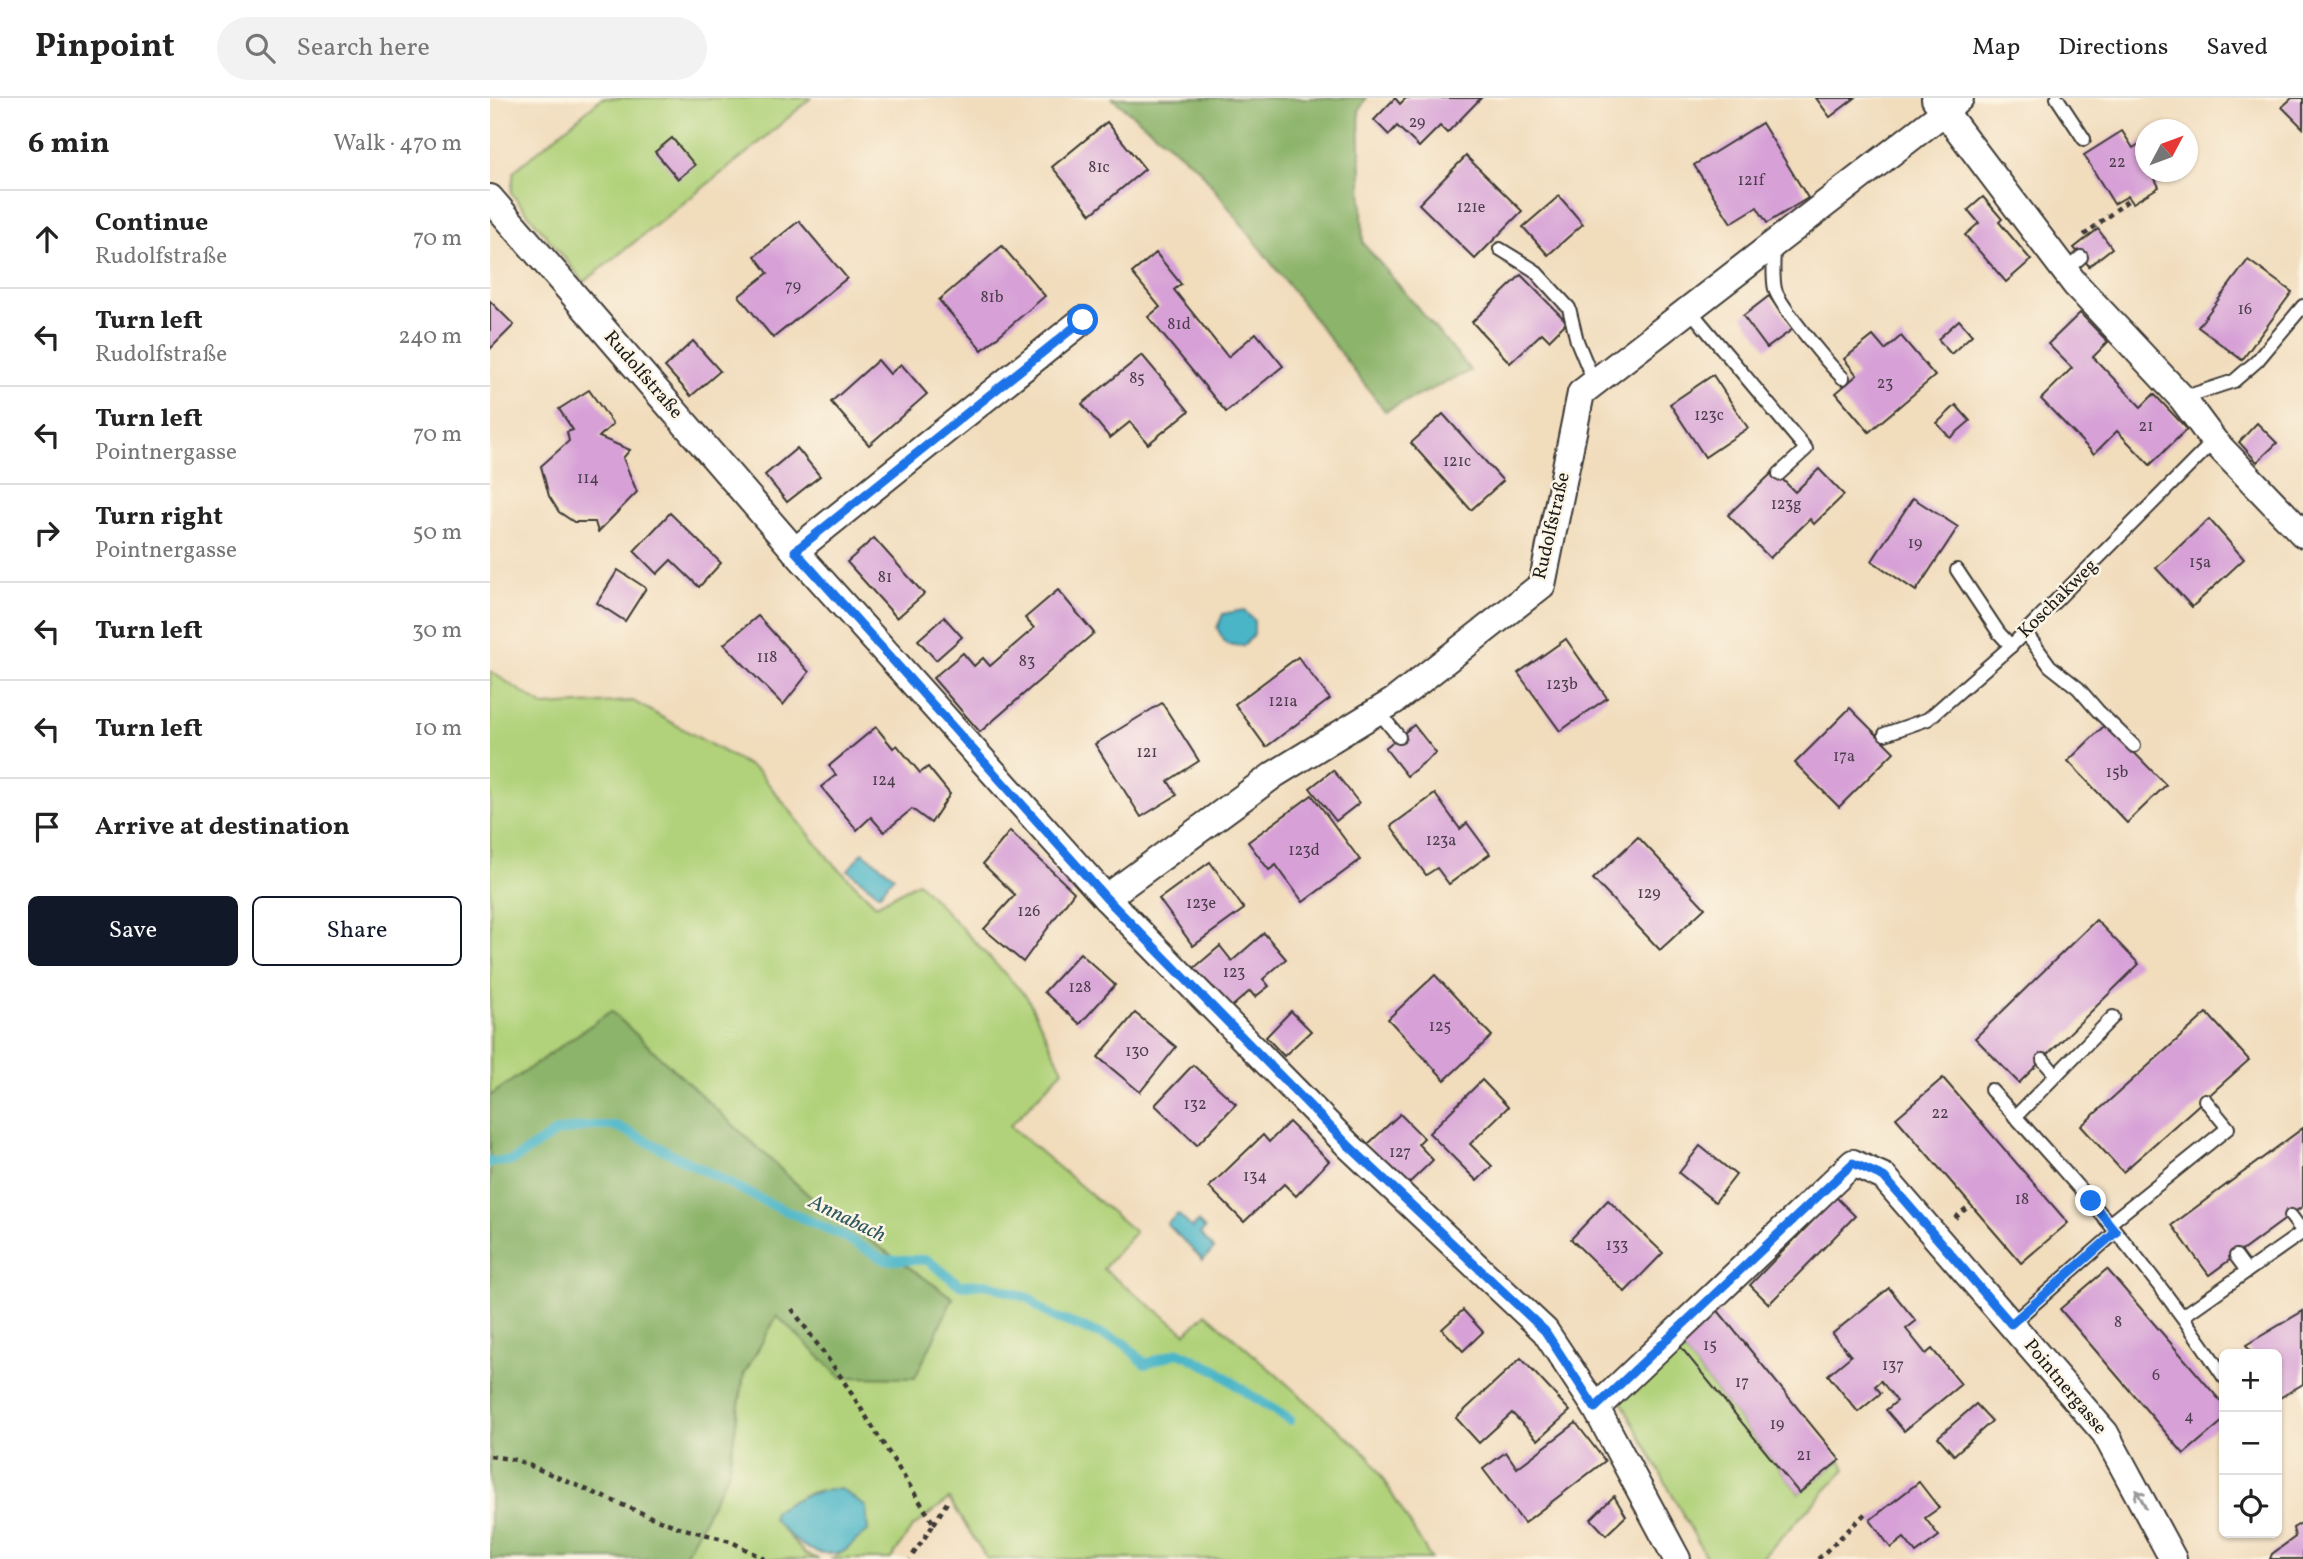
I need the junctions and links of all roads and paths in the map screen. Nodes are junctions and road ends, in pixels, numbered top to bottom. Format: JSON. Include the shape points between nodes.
{"nodes":[{"id":1,"x":2057,"y":98,"type":"edge"},
{"id":2,"x":1946,"y":103,"type":"edge"},
{"id":3,"x":2084,"y":139,"type":"dead end"},
{"id":4,"x":490,"y":198,"type":"edge"},
{"id":5,"x":2130,"y":199,"type":"dead end"},
{"id":6,"x":1774,"y":244,"type":"junction"},
{"id":7,"x":1500,"y":249,"type":"dead end"},
{"id":8,"x":2068,"y":263,"type":"junction"},
{"id":9,"x":2303,"y":306,"type":"edge"},
{"id":10,"x":1689,"y":309,"type":"junction"},
{"id":11,"x":1083,"y":320,"type":"dead end"},
{"id":12,"x":1843,"y":377,"type":"dead end"},
{"id":13,"x":1594,"y":382,"type":"junction"},
{"id":14,"x":2182,"y":398,"type":"junction"},
{"id":15,"x":2214,"y":442,"type":"junction"},
{"id":16,"x":1779,"y":474,"type":"dead end"},
{"id":17,"x":2303,"y":534,"type":"edge"},
{"id":18,"x":795,"y":551,"type":"junction"},
{"id":19,"x":1957,"y":570,"type":"dead end"},
{"id":20,"x":2026,"y":633,"type":"junction"},
{"id":21,"x":2011,"y":646,"type":"junction"},
{"id":22,"x":1378,"y":711,"type":"junction"},
{"id":23,"x":1885,"y":734,"type":"dead end"},
{"id":24,"x":1399,"y":737,"type":"dead end"},
{"id":25,"x":2134,"y":746,"type":"dead end"},
{"id":26,"x":1106,"y":898,"type":"junction"},
{"id":27,"x":2113,"y":1017,"type":"dead end"},
{"id":28,"x":2043,"y":1060,"type":"dead end"},
{"id":29,"x":2056,"y":1075,"type":"junction"},
{"id":30,"x":1991,"y":1090,"type":"dead end"},
{"id":31,"x":2205,"y":1100,"type":"dead end"},
{"id":32,"x":2015,"y":1116,"type":"junction"},
{"id":33,"x":2291,"y":1216,"type":"dead end"},
{"id":34,"x":2113,"y":1228,"type":"junction"},
{"id":35,"x":2236,"y":1256,"type":"dead end"},
{"id":36,"x":2247,"y":1271,"type":"junction"},
{"id":37,"x":792,"y":1309,"type":"dead end"},
{"id":38,"x":2183,"y":1315,"type":"junction"},
{"id":39,"x":2011,"y":1324,"type":"junction"},
{"id":40,"x":2219,"y":1369,"type":"edge"},
{"id":41,"x":1595,"y":1408,"type":"junction"},
{"id":42,"x":490,"y":1456,"type":"edge"},
{"id":43,"x":949,"y":1499,"type":"dead end"},
{"id":44,"x":1868,"y":1511,"type":"dead end"},
{"id":45,"x":934,"y":1524,"type":"junction"},
{"id":46,"x":764,"y":1559,"type":"edge"},
{"id":47,"x":910,"y":1559,"type":"edge"},
{"id":48,"x":1677,"y":1559,"type":"edge"},
{"id":49,"x":1818,"y":1559,"type":"edge"},
{"id":50,"x":2173,"y":1559,"type":"edge"}],
"edges":[{"from":1,"to":3,"type":"lane"},
{"from":2,"to":6,"type":"street","name":"Rudolfstraße"},
{"from":2,"to":8,"type":"street"},
{"from":4,"to":18,"type":"street","name":"Rudolfstraße"},
{"from":5,"to":8,"type":"path","via":[[2072,245]]},
{"from":6,"to":10,"type":"street","name":"Rudolfstraße"},
{"from":6,"to":12,"type":"lane","via":[[1775,290]]},
{"from":7,"to":13,"type":"lane","via":[[1534,270],[1569,308]]},
{"from":8,"to":14,"type":"street"},
{"from":9,"to":14,"type":"lane","via":[[2234,381]]},
{"from":10,"to":13,"type":"street","name":"Rudolfstraße"},
{"from":10,"to":16,"type":"lane","via":[[1806,449]]},
{"from":11,"to":18,"type":"street"},
{"from":13,"to":22,"type":"street","name":"Rudolfstraße","via":[[1581,393],[1542,585]]},
{"from":14,"to":15,"type":"street"},
{"from":15,"to":17,"type":"street"},
{"from":15,"to":20,"type":"lane","name":"Koschakweg"},
{"from":18,"to":26,"type":"street","name":"Rudolfstraße"},
{"from":19,"to":21,"type":"lane"},
{"from":20,"to":21,"type":"lane","name":"Koschakweg"},
{"from":20,"to":25,"type":"lane","via":[[2050,666]]},
{"from":21,"to":23,"type":"lane","name":"Koschakweg","via":[[1928,719]]},
{"from":22,"to":24,"type":"lane"},
{"from":22,"to":26,"type":"street","name":"Rudolfstraße","via":[[1275,774]]},
{"from":26,"to":41,"type":"street","name":"Rudolfstraße","via":[[1349,1146],[1545,1331]]},
{"from":27,"to":29,"type":"lane"},
{"from":28,"to":29,"type":"lane"},
{"from":29,"to":32,"type":"lane"},
{"from":30,"to":32,"type":"lane"},
{"from":31,"to":34,"type":"lane","via":[[2228,1128]]},
{"from":32,"to":34,"type":"lane"},
{"from":33,"to":36,"type":"lane","via":[[2303,1232]]},
{"from":34,"to":38,"type":"lane"},
{"from":34,"to":39,"type":"lane"},
{"from":35,"to":36,"type":"lane"},
{"from":36,"to":38,"type":"lane"},
{"from":37,"to":45,"type":"path"},
{"from":38,"to":40,"type":"lane"},
{"from":39,"to":41,"type":"street","name":"Pointnergasse","via":[[1884,1177],[1853,1163]]},
{"from":50,"to":39,"type":"street","name":"Pointnergasse","one_way":true,"via":[[2105,1433]]},
{"from":41,"to":48,"type":"street","name":"Rudolfstraße"},
{"from":42,"to":46,"type":"path","via":[[517,1460],[652,1517],[730,1541]]},
{"from":43,"to":45,"type":"path"},
{"from":44,"to":49,"type":"path"},
{"from":45,"to":47,"type":"path"}]}
